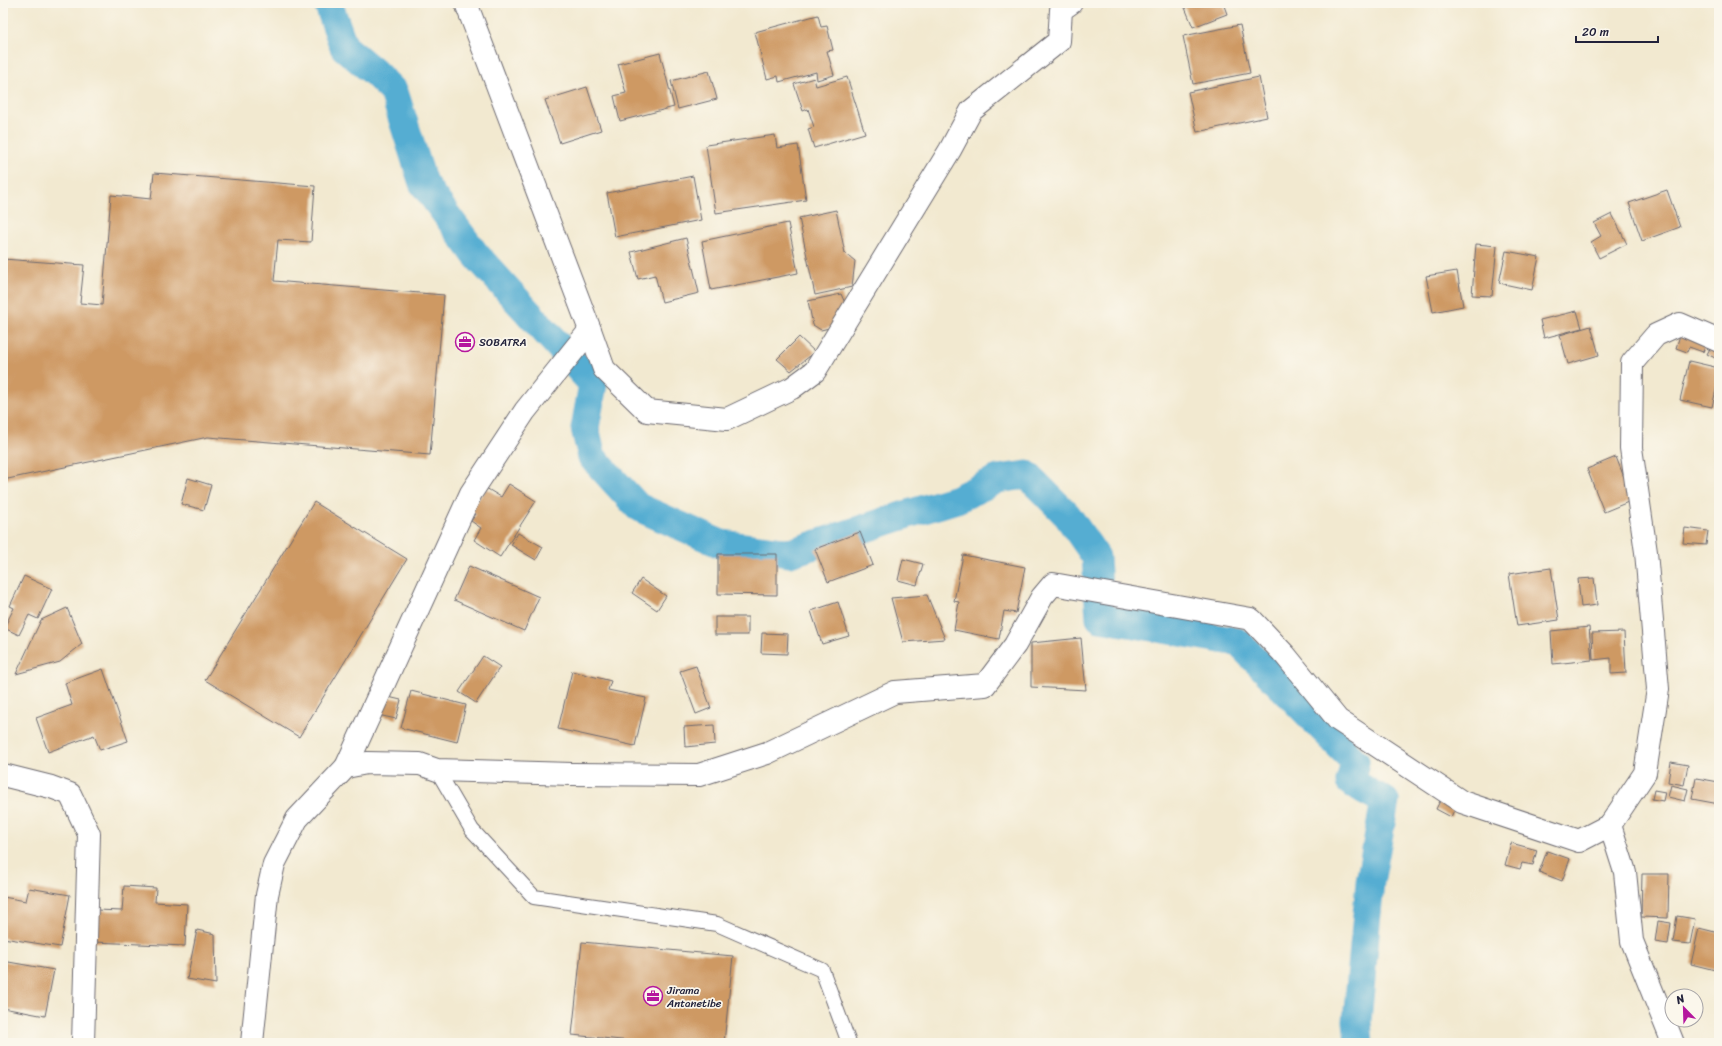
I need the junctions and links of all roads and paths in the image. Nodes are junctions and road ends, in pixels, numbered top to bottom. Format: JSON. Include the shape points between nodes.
{"nodes":[{"id":1,"x":466,"y":3,"type":"edge"},
{"id":2,"x":1071,"y":3,"type":"edge"},
{"id":3,"x":590,"y":330,"type":"junction"},
{"id":4,"x":1719,"y":341,"type":"edge"},
{"id":5,"x":346,"y":767,"type":"junction"},
{"id":6,"x":437,"y":770,"type":"junction"},
{"id":7,"x":3,"y":775,"type":"edge"},
{"id":8,"x":1610,"y":825,"type":"junction"},
{"id":9,"x":83,"y":1043,"type":"edge"},
{"id":10,"x":252,"y":1043,"type":"edge"},
{"id":11,"x":848,"y":1043,"type":"edge"},
{"id":12,"x":1673,"y":1043,"type":"edge"}],
"edges":[{"from":1,"to":3,"type":"street"},
{"from":2,"to":3,"type":"street","via":[[1061,10],[1059,41],[971,111],[950,150],[815,371],[792,388],[727,419],[647,411],[604,369]]},
{"from":3,"to":5,"type":"street","via":[[524,411],[471,493]]},
{"from":4,"to":8,"type":"street","via":[[1680,324],[1656,335],[1632,363],[1631,448],[1646,552],[1658,689],[1645,773]]},
{"from":5,"to":6,"type":"street","via":[[367,763],[420,764]]},
{"from":5,"to":10,"type":"street","via":[[297,819],[274,864],[264,916]]},
{"from":6,"to":8,"type":"street","via":[[699,774],[767,753],[896,692],[985,685],[1015,645],[1042,597],[1053,584],[1251,619],[1285,655],[1338,720],[1462,802],[1579,841]]},
{"from":6,"to":11,"type":"lane","via":[[472,830],[534,897],[717,924],[822,970]]},
{"from":7,"to":9,"type":"street","via":[[70,794],[89,834]]},
{"from":8,"to":12,"type":"street","via":[[1625,872],[1632,941]]}]}
